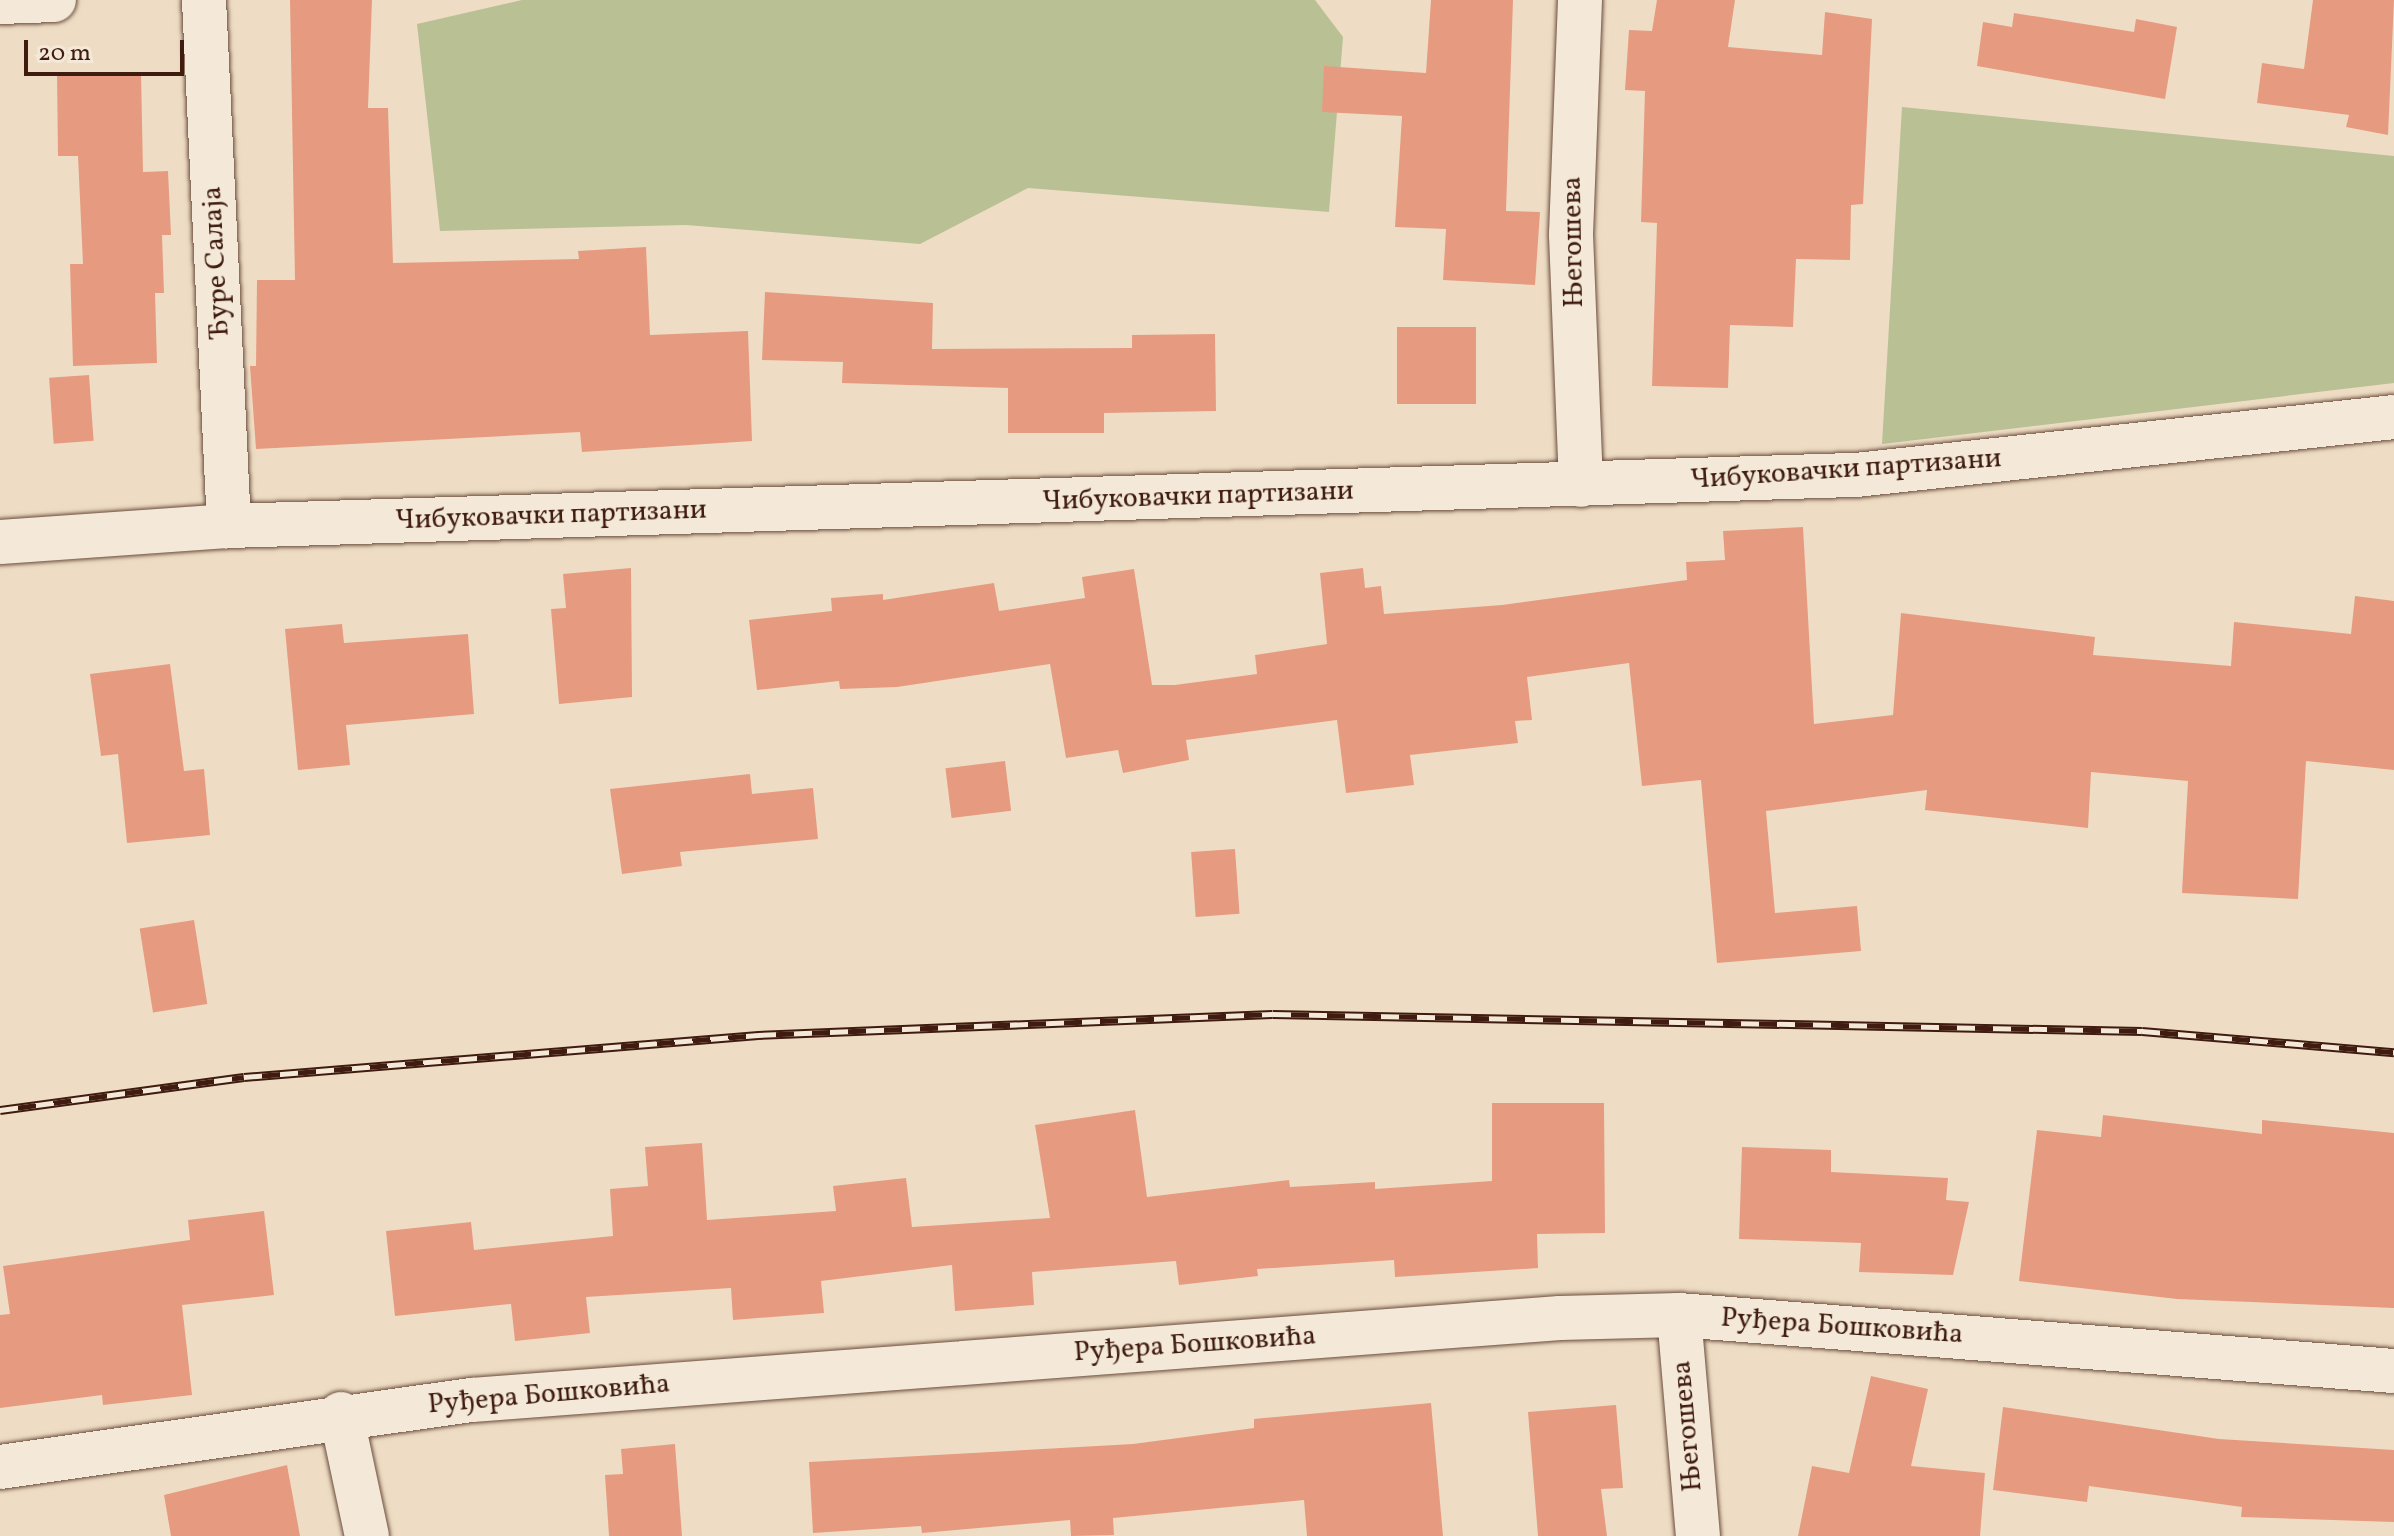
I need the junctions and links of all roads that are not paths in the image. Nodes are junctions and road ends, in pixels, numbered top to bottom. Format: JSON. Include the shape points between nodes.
{"nodes":[{"id":1,"x":54,"y":0,"type":"edge"},
{"id":2,"x":204,"y":0,"type":"edge"},
{"id":3,"x":1580,"y":0,"type":"edge"},
{"id":4,"x":0,"y":2,"type":"edge"},
{"id":5,"x":2394,"y":417,"type":"edge"},
{"id":6,"x":1581,"y":485,"type":"junction"},
{"id":7,"x":229,"y":526,"type":"junction"},
{"id":8,"x":0,"y":542,"type":"edge"},
{"id":9,"x":1679,"y":1315,"type":"junction"},
{"id":10,"x":2394,"y":1371,"type":"edge"},
{"id":11,"x":341,"y":1414,"type":"junction"},
{"id":12,"x":0,"y":1467,"type":"edge"},
{"id":13,"x":367,"y":1536,"type":"edge"},
{"id":14,"x":1698,"y":1536,"type":"edge"}],
"edges":[{"from":1,"to":4,"type":"street"},
{"from":2,"to":7,"type":"street","name":"Ђуре Салаја"},
{"from":3,"to":6,"type":"street","name":"Његошева","via":[[1571,235]]},
{"from":5,"to":6,"type":"street","name":"Чибуковачки партизани","via":[[1856,475]]},
{"from":6,"to":7,"type":"street","name":"Чибуковачки партизани"},
{"from":7,"to":8,"type":"street","name":"Чибуковачки партизани"},
{"from":9,"to":10,"type":"street","name":"Руђера Бошковића"},
{"from":9,"to":11,"type":"street","name":"Руђера Бошковића","via":[[1560,1318]]},
{"from":9,"to":14,"type":"street","name":"Његошева"},
{"from":11,"to":12,"type":"street","name":"Руђера Бошковића"},
{"from":11,"to":13,"type":"street"}]}
